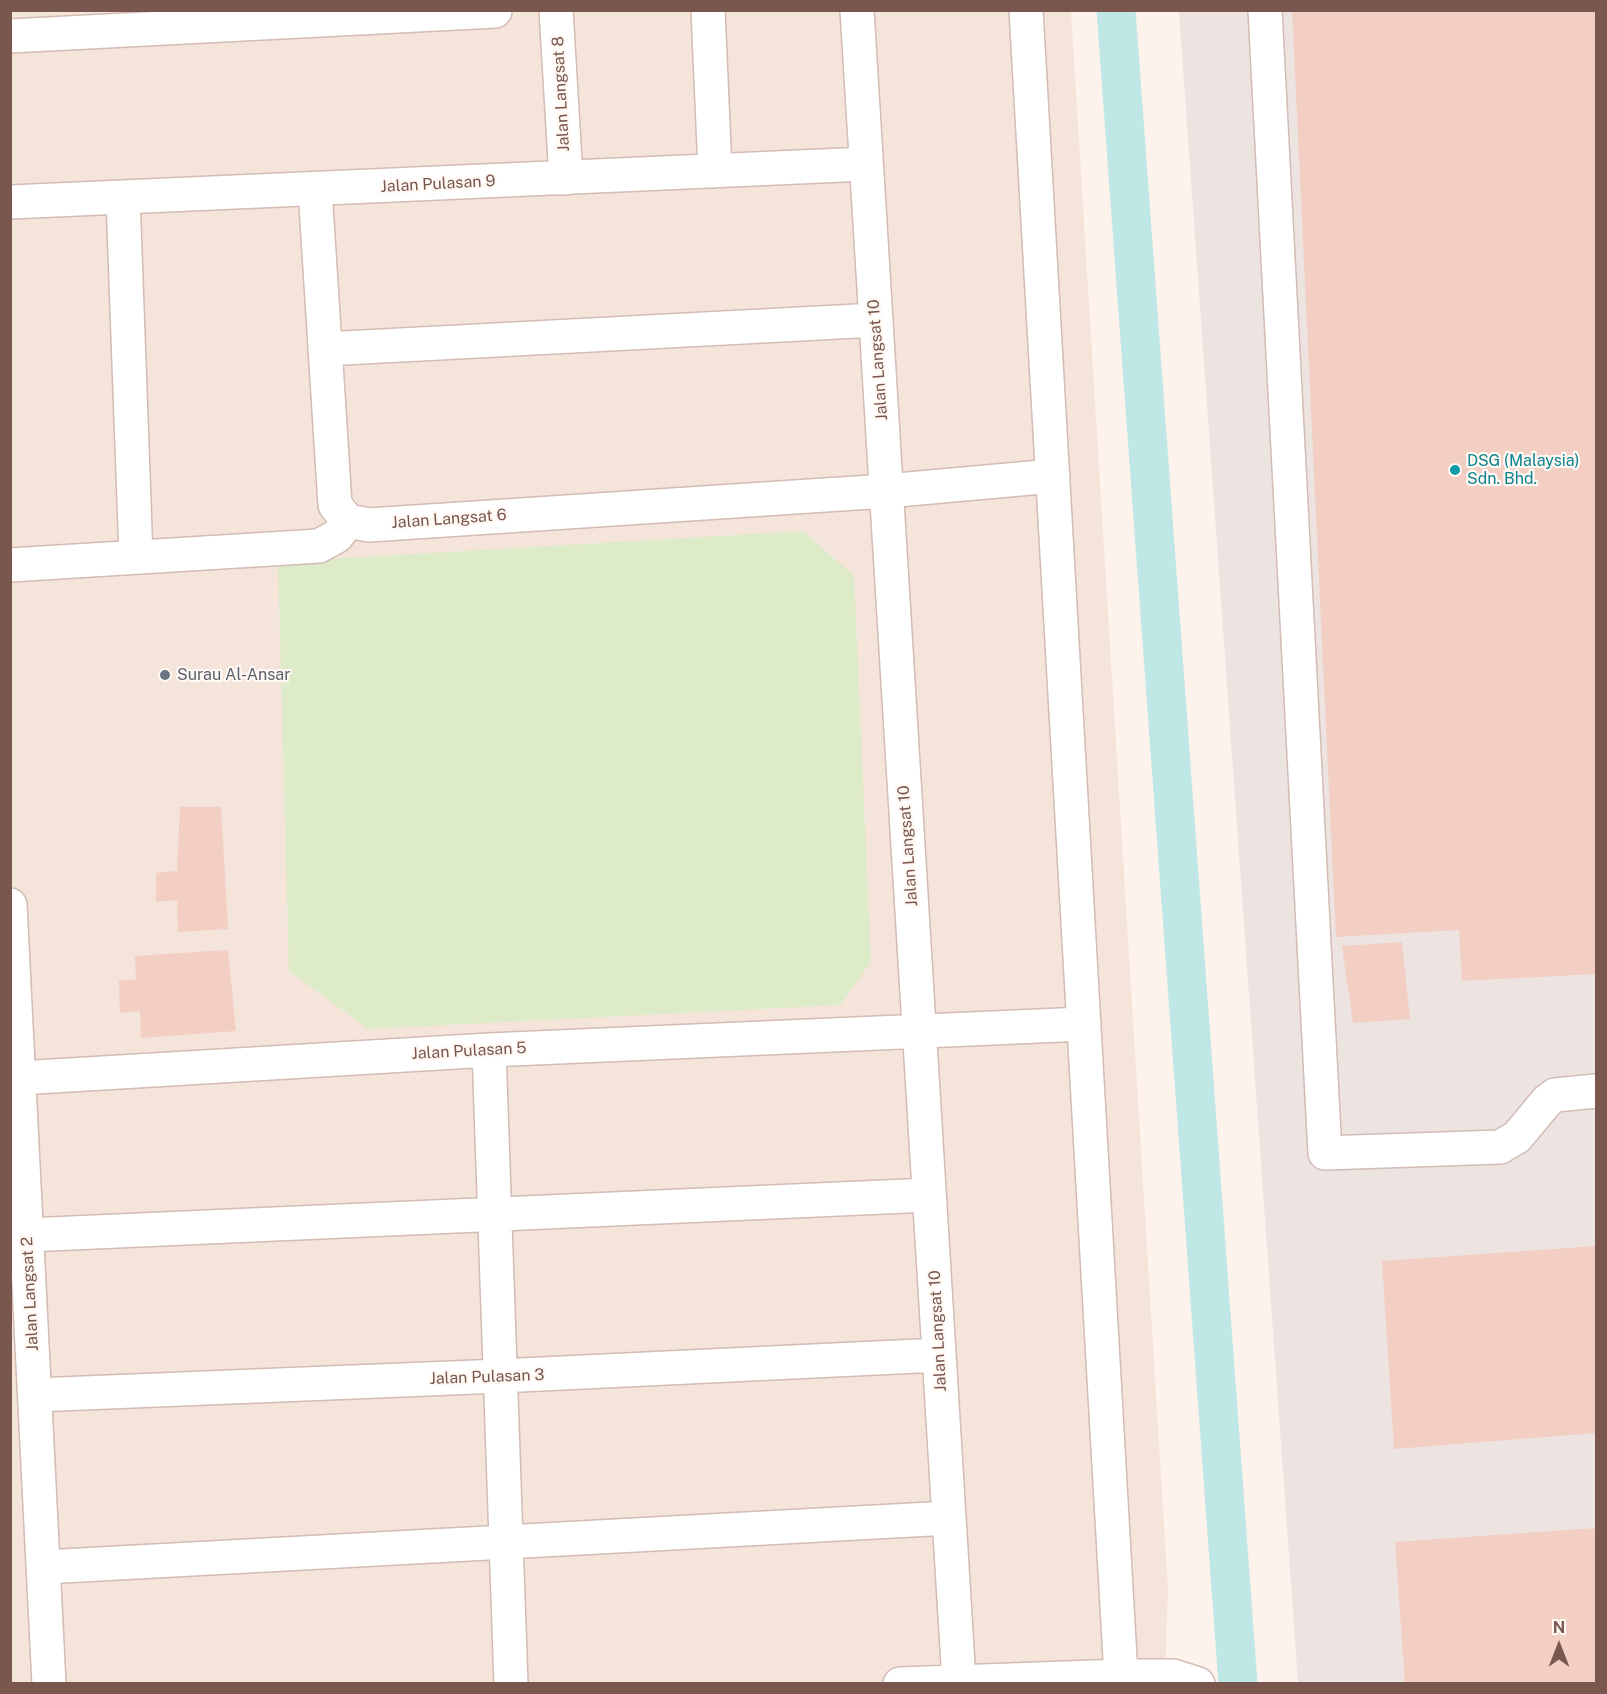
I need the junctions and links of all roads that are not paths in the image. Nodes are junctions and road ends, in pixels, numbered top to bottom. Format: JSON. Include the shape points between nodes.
{"nodes":[{"id":1,"x":556,"y":10,"type":"edge"},
{"id":2,"x":708,"y":10,"type":"edge"},
{"id":3,"x":857,"y":10,"type":"edge"},
{"id":4,"x":1026,"y":10,"type":"edge"},
{"id":5,"x":1265,"y":10,"type":"edge"},
{"id":6,"x":495,"y":11,"type":"edge"},
{"id":7,"x":10,"y":36,"type":"edge"},
{"id":8,"x":866,"y":164,"type":"junction"},
{"id":9,"x":715,"y":171,"type":"junction"},
{"id":10,"x":566,"y":178,"type":"junction"},
{"id":11,"x":315,"y":189,"type":"junction"},
{"id":12,"x":123,"y":197,"type":"junction"},
{"id":13,"x":10,"y":202,"type":"edge"},
{"id":14,"x":876,"y":320,"type":"junction"},
{"id":15,"x":326,"y":349,"type":"junction"},
{"id":16,"x":1053,"y":477,"type":"junction"},
{"id":17,"x":886,"y":491,"type":"junction"},
{"id":18,"x":348,"y":521,"type":"junction"},
{"id":19,"x":136,"y":557,"type":"junction"},
{"id":20,"x":10,"y":566,"type":"edge"},
{"id":21,"x":10,"y":905,"type":"edge"},
{"id":22,"x":1084,"y":1024,"type":"junction"},
{"id":23,"x":920,"y":1030,"type":"junction"},
{"id":24,"x":489,"y":1050,"type":"junction"},
{"id":25,"x":19,"y":1078,"type":"junction"},
{"id":26,"x":1596,"y":1091,"type":"edge"},
{"id":27,"x":18,"y":1183,"type":"edge"},
{"id":28,"x":930,"y":1195,"type":"junction"},
{"id":29,"x":495,"y":1214,"type":"junction"},
{"id":30,"x":27,"y":1235,"type":"junction"},
{"id":31,"x":939,"y":1355,"type":"junction"},
{"id":32,"x":500,"y":1376,"type":"junction"},
{"id":33,"x":35,"y":1395,"type":"junction"},
{"id":34,"x":949,"y":1518,"type":"junction"},
{"id":35,"x":507,"y":1542,"type":"junction"},
{"id":36,"x":44,"y":1567,"type":"junction"},
{"id":37,"x":1121,"y":1676,"type":"junction"},
{"id":38,"x":959,"y":1681,"type":"junction"},
{"id":39,"x":49,"y":1683,"type":"edge"},
{"id":40,"x":512,"y":1683,"type":"edge"},
{"id":41,"x":900,"y":1683,"type":"edge"},
{"id":42,"x":1198,"y":1683,"type":"edge"}],
"edges":[{"from":1,"to":10,"type":"street","name":"Jalan Langsat 8"},
{"from":2,"to":9,"type":"street"},
{"from":3,"to":8,"type":"street","name":"Jalan Langsat 10"},
{"from":4,"to":16,"type":"street"},
{"from":5,"to":26,"type":"street","via":[[1324,1153],[1500,1147],[1517,1137],[1555,1095]]},
{"from":6,"to":7,"type":"street"},
{"from":8,"to":9,"type":"street","name":"Jalan Pulasan 9"},
{"from":8,"to":14,"type":"street","name":"Jalan Langsat 10"},
{"from":9,"to":10,"type":"street","name":"Jalan Pulasan 9"},
{"from":10,"to":11,"type":"street","name":"Jalan Pulasan 9"},
{"from":11,"to":12,"type":"street","name":"Jalan Pulasan 9"},
{"from":11,"to":15,"type":"street"},
{"from":12,"to":13,"type":"street","name":"Jalan Pulasan 9"},
{"from":12,"to":19,"type":"street"},
{"from":14,"to":15,"type":"street"},
{"from":14,"to":17,"type":"street","name":"Jalan Langsat 10"},
{"from":15,"to":18,"type":"street","via":[[335,506]]},
{"from":16,"to":17,"type":"street","name":"Jalan Langsat 6"},
{"from":16,"to":22,"type":"street"},
{"from":17,"to":18,"type":"street","name":"Jalan Langsat 6","via":[[369,525]]},
{"from":17,"to":23,"type":"street","name":"Jalan Langsat 10"},
{"from":18,"to":19,"type":"street","via":[[337,536],[319,546]]},
{"from":19,"to":20,"type":"street"},
{"from":21,"to":25,"type":"street","name":"Jalan Langsat 2"},
{"from":22,"to":23,"type":"street","name":"Jalan Pulasan 5"},
{"from":22,"to":37,"type":"street"},
{"from":23,"to":24,"type":"street","name":"Jalan Pulasan 5"},
{"from":23,"to":28,"type":"street","name":"Jalan Langsat 10"},
{"from":24,"to":25,"type":"street","name":"Jalan Pulasan 5"},
{"from":24,"to":29,"type":"street"},
{"from":25,"to":27,"type":"street","name":"Jalan Langsat 2"},
{"from":27,"to":30,"type":"street","name":"Jalan Langsat 2"},
{"from":28,"to":29,"type":"street"},
{"from":28,"to":31,"type":"street","name":"Jalan Langsat 10"},
{"from":29,"to":30,"type":"street"},
{"from":29,"to":32,"type":"street"},
{"from":30,"to":33,"type":"street","name":"Jalan Langsat 2"},
{"from":31,"to":32,"type":"street","name":"Jalan Pulasan 3"},
{"from":31,"to":34,"type":"street","name":"Jalan Langsat 10"},
{"from":32,"to":33,"type":"street","name":"Jalan Pulasan 3"},
{"from":32,"to":35,"type":"street"},
{"from":33,"to":36,"type":"street","name":"Jalan Langsat 2"},
{"from":34,"to":35,"type":"street"},
{"from":34,"to":38,"type":"street","name":"Jalan Langsat 10"},
{"from":35,"to":36,"type":"street"},
{"from":35,"to":40,"type":"street"},
{"from":36,"to":39,"type":"street","name":"Jalan Langsat 2"},
{"from":37,"to":38,"type":"street"},
{"from":37,"to":42,"type":"street","via":[[1173,1676]]},
{"from":38,"to":41,"type":"street"}]}
